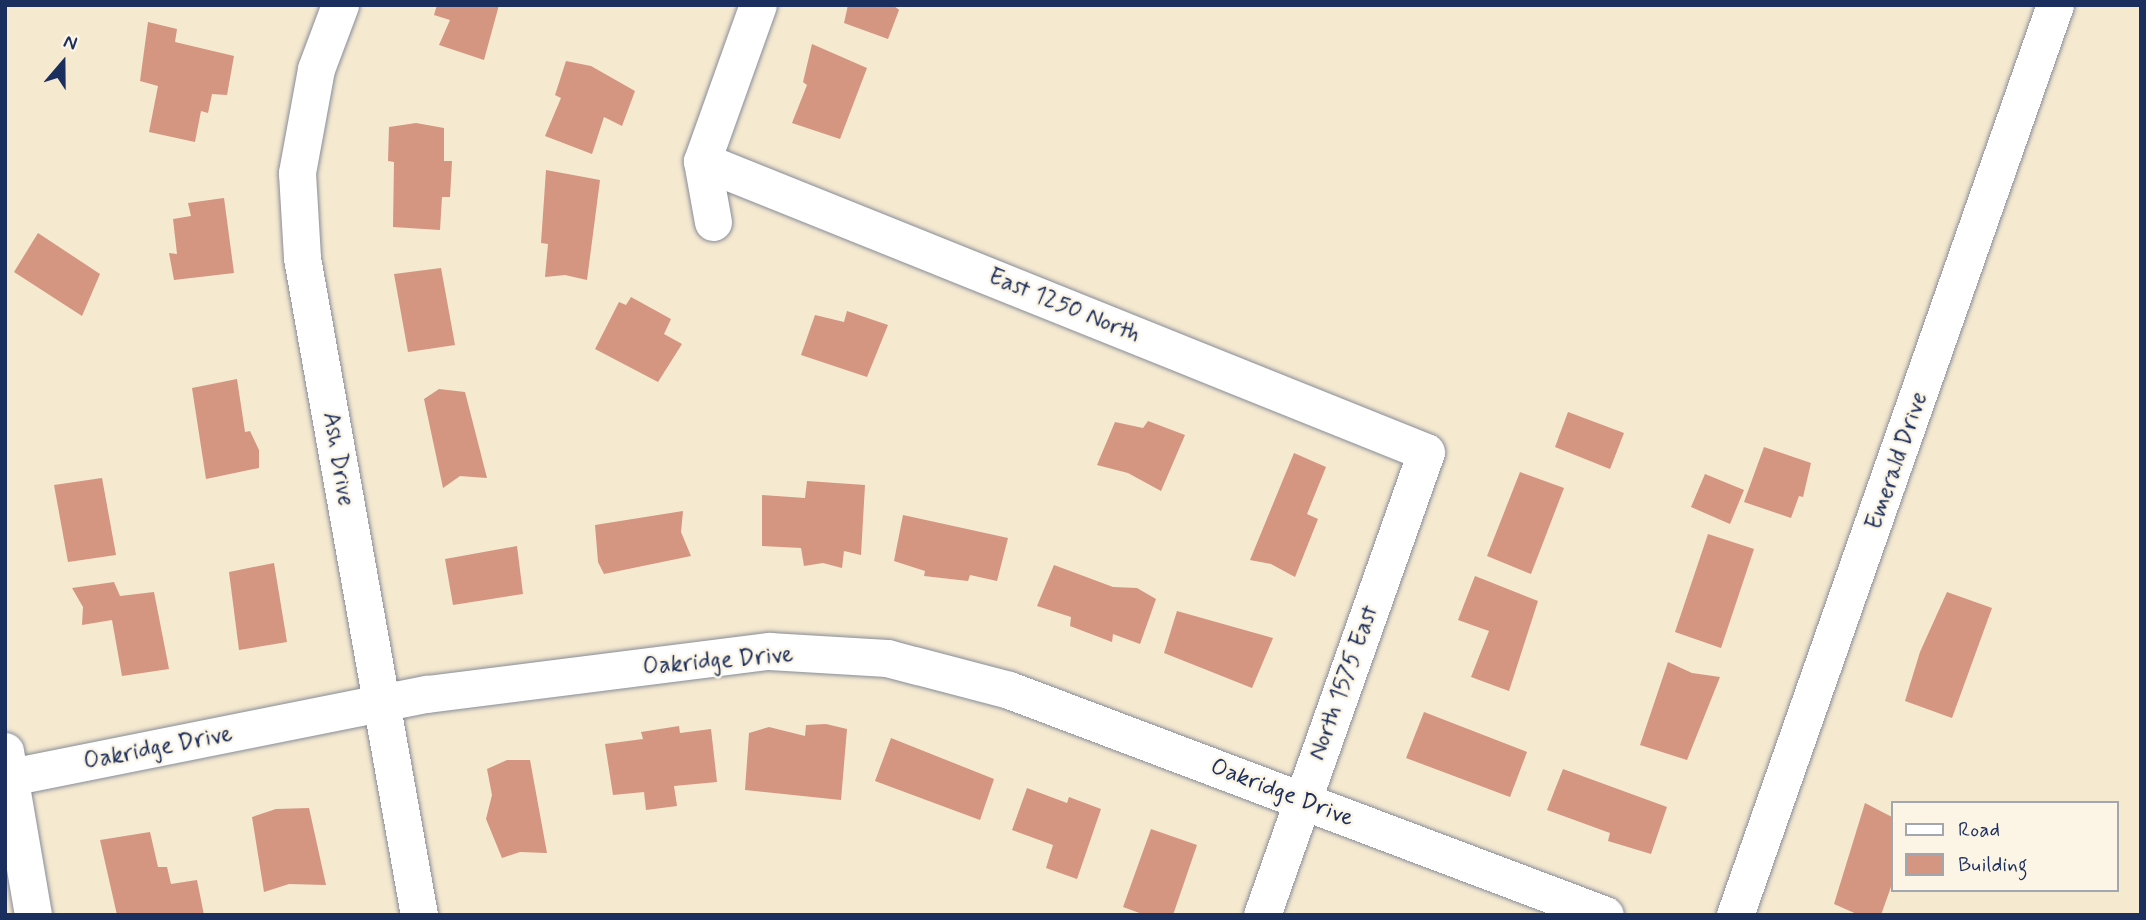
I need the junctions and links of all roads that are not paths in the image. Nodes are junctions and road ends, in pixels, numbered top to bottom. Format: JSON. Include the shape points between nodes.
{"nodes":[{"id":1,"x":340,"y":5,"type":"edge"},
{"id":2,"x":758,"y":5,"type":"edge"},
{"id":3,"x":2055,"y":5,"type":"edge"},
{"id":4,"x":702,"y":161,"type":"junction"},
{"id":5,"x":713,"y":222,"type":"dead end"},
{"id":6,"x":1426,"y":452,"type":"joint"},
{"id":7,"x":382,"y":705,"type":"junction"},
{"id":8,"x":7,"y":769,"type":"edge"},
{"id":9,"x":1303,"y":801,"type":"junction"},
{"id":10,"x":33,"y":915,"type":"edge"},
{"id":11,"x":419,"y":915,"type":"edge"},
{"id":12,"x":1262,"y":915,"type":"edge"},
{"id":13,"x":1605,"y":915,"type":"edge"},
{"id":14,"x":1735,"y":915,"type":"edge"}],
"edges":[{"from":1,"to":7,"type":"street","name":"Ash Drive","via":[[316,69],[297,173],[302,258]]},
{"from":2,"to":4,"type":"street"},
{"from":3,"to":14,"type":"street","name":"Emerald Drive"},
{"from":4,"to":5,"type":"street"},
{"from":4,"to":6,"type":"street","name":"East 1250 North"},
{"from":6,"to":9,"type":"street","name":"North 1575 East"},
{"from":7,"to":8,"type":"street","name":"Oakridge Drive"},
{"from":7,"to":9,"type":"street","name":"Oakridge Drive","via":[[427,694],[769,651],[887,658],[1009,690]]},
{"from":7,"to":11,"type":"street","name":"Ash Drive"},
{"from":8,"to":10,"type":"street"},
{"from":9,"to":12,"type":"street","name":"North 1575 East"},
{"from":9,"to":13,"type":"street","name":"Oakridge Drive"}]}
